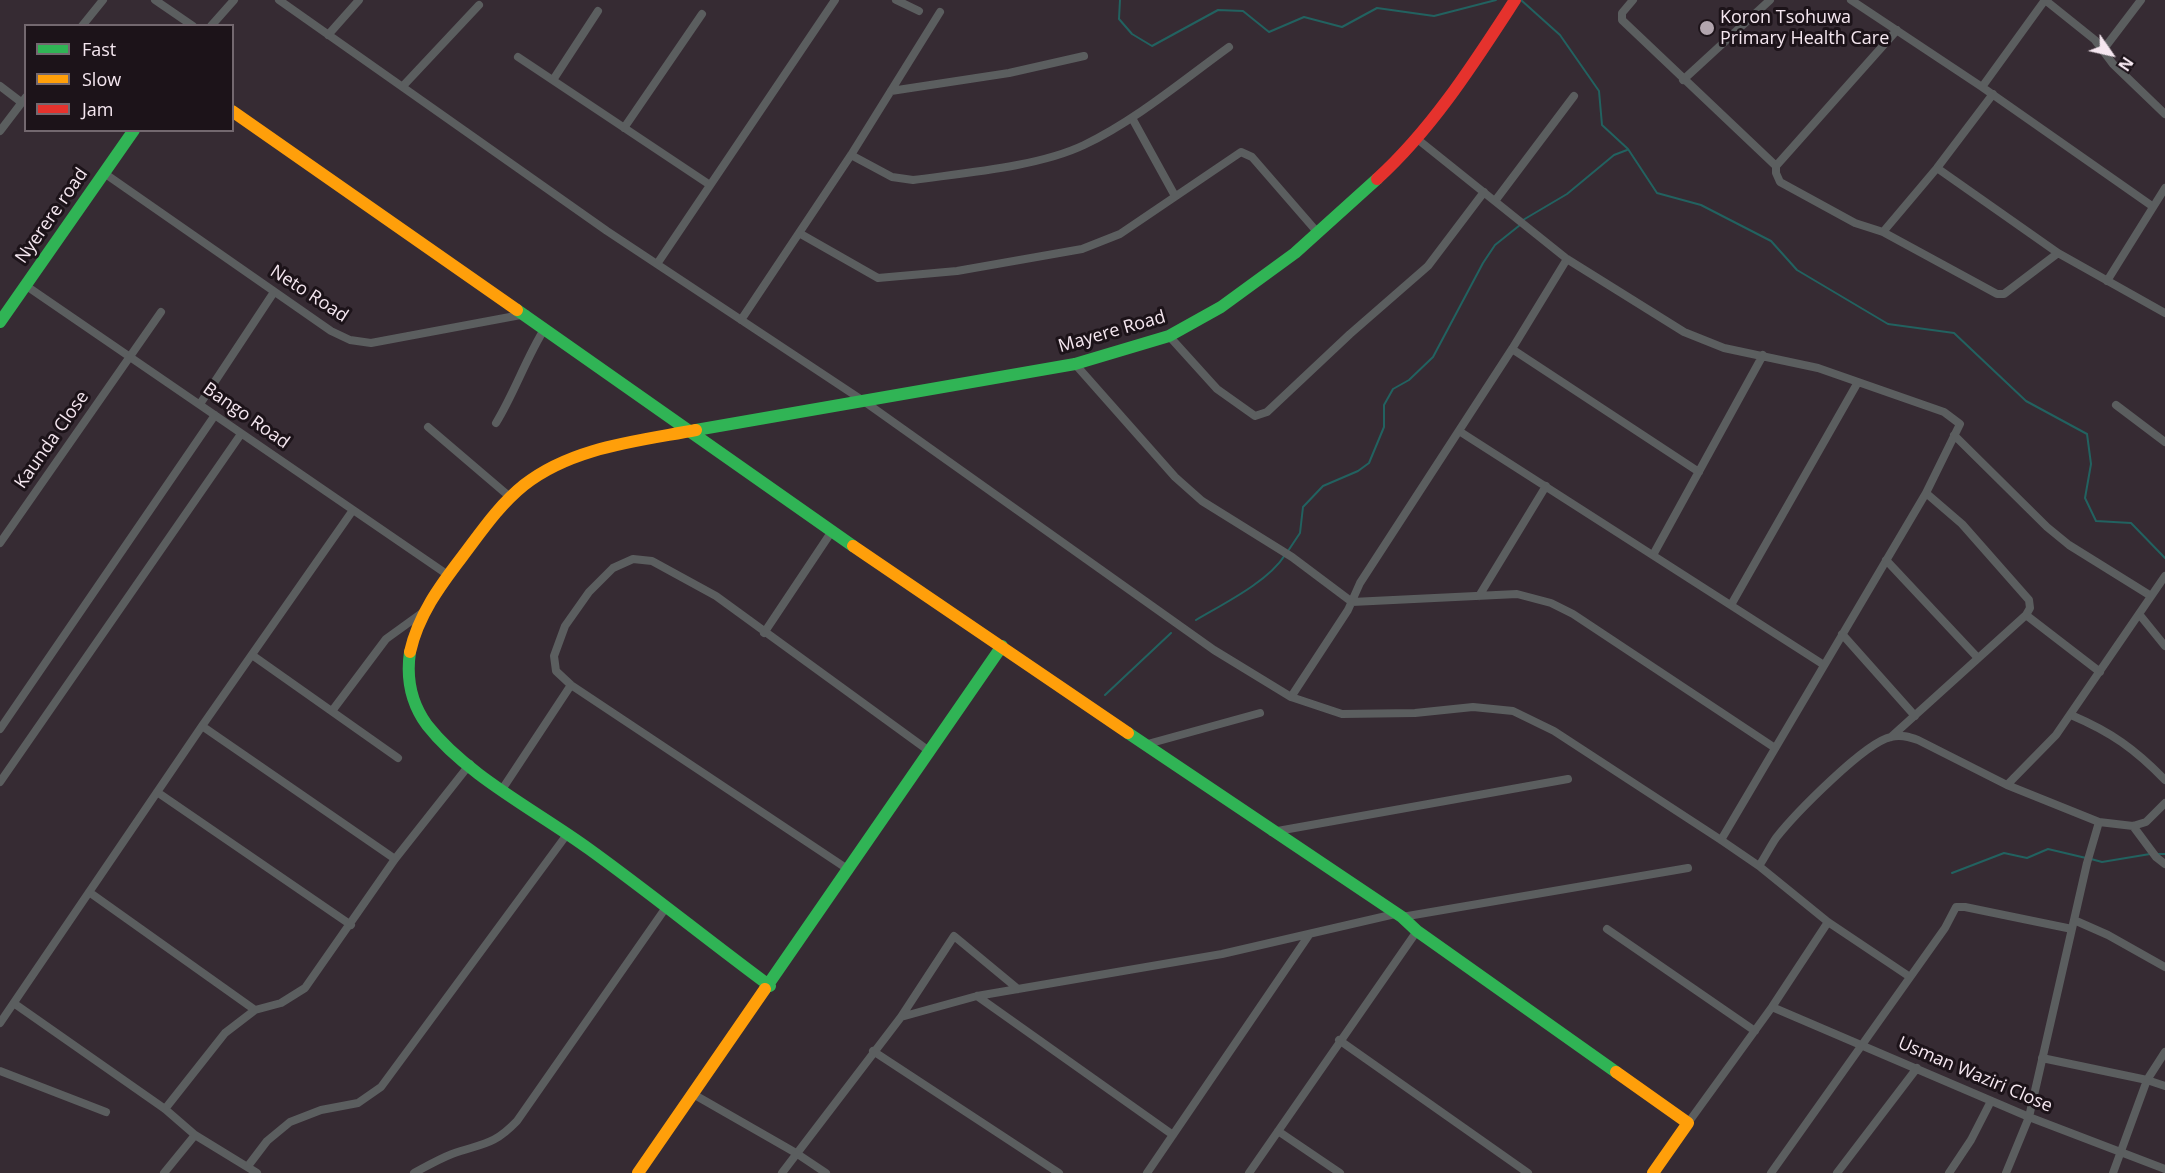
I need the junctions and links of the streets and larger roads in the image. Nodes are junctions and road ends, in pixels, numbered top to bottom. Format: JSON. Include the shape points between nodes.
{"nodes":[{"id":1,"x":103,"y":0,"type":"edge"},
{"id":2,"x":155,"y":0,"type":"edge"},
{"id":3,"x":234,"y":0,"type":"edge"},
{"id":4,"x":279,"y":0,"type":"edge"},
{"id":5,"x":359,"y":0,"type":"edge"},
{"id":6,"x":835,"y":0,"type":"edge"},
{"id":7,"x":896,"y":0,"type":"edge"},
{"id":8,"x":1515,"y":0,"type":"edge"},
{"id":9,"x":1633,"y":0,"type":"edge"},
{"id":10,"x":1770,"y":0,"type":"edge"},
{"id":11,"x":1851,"y":0,"type":"edge"},
{"id":12,"x":2045,"y":0,"type":"edge"},
{"id":13,"x":2141,"y":0,"type":"edge"},
{"id":14,"x":479,"y":5,"type":"dead end"},
{"id":15,"x":598,"y":11,"type":"dead end"},
{"id":16,"x":919,"y":11,"type":"dead end"},
{"id":17,"x":940,"y":12,"type":"dead end"},
{"id":18,"x":702,"y":14,"type":"dead end"},
{"id":19,"x":84,"y":24,"type":"edge"},
{"id":20,"x":190,"y":24,"type":"edge"},
{"id":21,"x":213,"y":24,"type":"edge"},
{"id":22,"x":1897,"y":30,"type":"junction"},
{"id":23,"x":328,"y":35,"type":"junction"},
{"id":24,"x":1229,"y":47,"type":"dead end"},
{"id":25,"x":2103,"y":50,"type":"junction"},
{"id":26,"x":1084,"y":56,"type":"dead end"},
{"id":27,"x":518,"y":57,"type":"dead end"},
{"id":28,"x":553,"y":80,"type":"junction"},
{"id":29,"x":1683,"y":80,"type":"junction"},
{"id":30,"x":0,"y":86,"type":"edge"},
{"id":31,"x":403,"y":86,"type":"junction"},
{"id":32,"x":1982,"y":87,"type":"junction"},
{"id":33,"x":891,"y":91,"type":"junction"},
{"id":34,"x":1993,"y":94,"type":"junction"},
{"id":35,"x":1574,"y":96,"type":"dead end"},
{"id":36,"x":23,"y":100,"type":"edge"},
{"id":37,"x":234,"y":112,"type":"edge"},
{"id":38,"x":2165,"y":114,"type":"edge"},
{"id":39,"x":1132,"y":118,"type":"junction"},
{"id":40,"x":624,"y":128,"type":"junction"},
{"id":41,"x":0,"y":131,"type":"edge"},
{"id":42,"x":133,"y":132,"type":"edge"},
{"id":43,"x":1416,"y":138,"type":"junction"},
{"id":44,"x":851,"y":155,"type":"junction"},
{"id":45,"x":1776,"y":166,"type":"junction"},
{"id":46,"x":1937,"y":168,"type":"junction"},
{"id":47,"x":104,"y":173,"type":"junction"},
{"id":48,"x":710,"y":185,"type":"junction"},
{"id":49,"x":2165,"y":188,"type":"edge"},
{"id":50,"x":1484,"y":192,"type":"junction"},
{"id":51,"x":1175,"y":196,"type":"junction"},
{"id":52,"x":1495,"y":201,"type":"junction"},
{"id":53,"x":2152,"y":206,"type":"junction"},
{"id":54,"x":1883,"y":232,"type":"junction"},
{"id":55,"x":799,"y":233,"type":"junction"},
{"id":56,"x":1318,"y":233,"type":"junction"},
{"id":57,"x":2058,"y":254,"type":"junction"},
{"id":58,"x":1567,"y":259,"type":"junction"},
{"id":59,"x":657,"y":264,"type":"junction"},
{"id":60,"x":2107,"y":281,"type":"junction"},
{"id":61,"x":25,"y":285,"type":"junction"},
{"id":62,"x":274,"y":292,"type":"junction"},
{"id":63,"x":161,"y":312,"type":"dead end"},
{"id":64,"x":2165,"y":313,"type":"edge"},
{"id":65,"x":526,"y":314,"type":"junction"},
{"id":66,"x":741,"y":320,"type":"junction"},
{"id":67,"x":0,"y":322,"type":"edge"},
{"id":68,"x":545,"y":328,"type":"junction"},
{"id":69,"x":1169,"y":336,"type":"junction"},
{"id":70,"x":1512,"y":350,"type":"junction"},
{"id":71,"x":131,"y":355,"type":"junction"},
{"id":72,"x":1763,"y":355,"type":"junction"},
{"id":73,"x":1075,"y":364,"type":"junction"},
{"id":74,"x":1858,"y":382,"type":"junction"},
{"id":75,"x":865,"y":402,"type":"junction"},
{"id":76,"x":200,"y":404,"type":"junction"},
{"id":77,"x":2116,"y":405,"type":"dead end"},
{"id":78,"x":215,"y":415,"type":"junction"},
{"id":79,"x":496,"y":423,"type":"dead end"},
{"id":80,"x":428,"y":427,"type":"dead end"},
{"id":81,"x":1459,"y":430,"type":"junction"},
{"id":82,"x":692,"y":431,"type":"junction"},
{"id":83,"x":241,"y":434,"type":"junction"},
{"id":84,"x":1954,"y":435,"type":"junction"},
{"id":85,"x":2165,"y":442,"type":"edge"},
{"id":86,"x":1699,"y":472,"type":"junction"},
{"id":87,"x":1546,"y":486,"type":"junction"},
{"id":88,"x":1926,"y":493,"type":"junction"},
{"id":89,"x":510,"y":497,"type":"junction"},
{"id":90,"x":353,"y":510,"type":"junction"},
{"id":91,"x":832,"y":531,"type":"junction"},
{"id":92,"x":0,"y":543,"type":"edge"},
{"id":93,"x":1653,"y":555,"type":"junction"},
{"id":94,"x":1886,"y":560,"type":"junction"},
{"id":95,"x":448,"y":575,"type":"junction"},
{"id":96,"x":2165,"y":577,"type":"edge"},
{"id":97,"x":1479,"y":596,"type":"junction"},
{"id":98,"x":2151,"y":596,"type":"junction"},
{"id":99,"x":1352,"y":602,"type":"junction"},
{"id":100,"x":1731,"y":605,"type":"junction"},
{"id":101,"x":423,"y":612,"type":"junction"},
{"id":102,"x":2139,"y":614,"type":"junction"},
{"id":103,"x":2026,"y":615,"type":"junction"},
{"id":104,"x":764,"y":633,"type":"junction"},
{"id":105,"x":1842,"y":634,"type":"junction"},
{"id":106,"x":1002,"y":646,"type":"junction"},
{"id":107,"x":2165,"y":646,"type":"edge"},
{"id":108,"x":252,"y":655,"type":"junction"},
{"id":109,"x":1977,"y":657,"type":"junction"},
{"id":110,"x":1824,"y":665,"type":"junction"},
{"id":111,"x":2100,"y":672,"type":"junction"},
{"id":112,"x":571,"y":685,"type":"junction"},
{"id":113,"x":1291,"y":697,"type":"junction"},
{"id":114,"x":332,"y":711,"type":"junction"},
{"id":115,"x":1260,"y":713,"type":"dead end"},
{"id":116,"x":2071,"y":715,"type":"junction"},
{"id":117,"x":1912,"y":718,"type":"junction"},
{"id":118,"x":202,"y":726,"type":"junction"},
{"id":119,"x":0,"y":729,"type":"edge"},
{"id":120,"x":1891,"y":736,"type":"junction"},
{"id":121,"x":1908,"y":736,"type":"junction"},
{"id":122,"x":1144,"y":745,"type":"junction"},
{"id":123,"x":1775,"y":748,"type":"junction"},
{"id":124,"x":929,"y":751,"type":"junction"},
{"id":125,"x":398,"y":758,"type":"dead end"},
{"id":126,"x":470,"y":764,"type":"junction"},
{"id":127,"x":1568,"y":779,"type":"dead end"},
{"id":128,"x":2165,"y":780,"type":"edge"},
{"id":129,"x":0,"y":782,"type":"edge"},
{"id":130,"x":2007,"y":785,"type":"junction"},
{"id":131,"x":503,"y":788,"type":"junction"},
{"id":132,"x":157,"y":792,"type":"junction"},
{"id":133,"x":2165,"y":803,"type":"edge"},
{"id":134,"x":2099,"y":822,"type":"junction"},
{"id":135,"x":2133,"y":826,"type":"junction"},
{"id":136,"x":1272,"y":832,"type":"junction"},
{"id":137,"x":568,"y":833,"type":"junction"},
{"id":138,"x":1721,"y":840,"type":"junction"},
{"id":139,"x":395,"y":859,"type":"junction"},
{"id":140,"x":2165,"y":864,"type":"edge"},
{"id":141,"x":1759,"y":866,"type":"junction"},
{"id":142,"x":1688,"y":868,"type":"dead end"},
{"id":143,"x":849,"y":870,"type":"junction"},
{"id":144,"x":89,"y":892,"type":"junction"},
{"id":145,"x":667,"y":906,"type":"junction"},
{"id":146,"x":1399,"y":916,"type":"junction"},
{"id":147,"x":1828,"y":922,"type":"junction"},
{"id":148,"x":2073,"y":924,"type":"junction"},
{"id":149,"x":351,"y":925,"type":"junction"},
{"id":150,"x":1607,"y":929,"type":"dead end"},
{"id":151,"x":1417,"y":931,"type":"junction"},
{"id":152,"x":1309,"y":935,"type":"junction"},
{"id":153,"x":2165,"y":967,"type":"edge"},
{"id":154,"x":1910,"y":977,"type":"junction"},
{"id":155,"x":770,"y":986,"type":"junction"},
{"id":156,"x":1018,"y":989,"type":"junction"},
{"id":157,"x":977,"y":996,"type":"junction"},
{"id":158,"x":15,"y":1004,"type":"junction"},
{"id":159,"x":1772,"y":1007,"type":"junction"},
{"id":160,"x":255,"y":1010,"type":"junction"},
{"id":161,"x":901,"y":1017,"type":"junction"},
{"id":162,"x":0,"y":1023,"type":"edge"},
{"id":163,"x":1755,"y":1031,"type":"junction"},
{"id":164,"x":1339,"y":1040,"type":"junction"},
{"id":165,"x":1863,"y":1044,"type":"junction"},
{"id":166,"x":873,"y":1051,"type":"junction"},
{"id":167,"x":2165,"y":1052,"type":"edge"},
{"id":168,"x":2042,"y":1058,"type":"junction"},
{"id":169,"x":1917,"y":1068,"type":"junction"},
{"id":170,"x":0,"y":1071,"type":"edge"},
{"id":171,"x":2147,"y":1080,"type":"junction"},
{"id":172,"x":2165,"y":1086,"type":"edge"},
{"id":173,"x":693,"y":1094,"type":"junction"},
{"id":174,"x":1991,"y":1101,"type":"junction"},
{"id":175,"x":165,"y":1109,"type":"junction"},
{"id":176,"x":106,"y":1112,"type":"dead end"},
{"id":177,"x":2029,"y":1117,"type":"junction"},
{"id":178,"x":1689,"y":1123,"type":"junction"},
{"id":179,"x":1278,"y":1131,"type":"junction"},
{"id":180,"x":195,"y":1135,"type":"junction"},
{"id":181,"x":1173,"y":1135,"type":"junction"},
{"id":182,"x":2120,"y":1151,"type":"junction"},
{"id":183,"x":796,"y":1153,"type":"junction"},
{"id":184,"x":248,"y":1166,"type":"junction"},
{"id":185,"x":2165,"y":1169,"type":"edge"},
{"id":186,"x":164,"y":1173,"type":"edge"},
{"id":187,"x":257,"y":1173,"type":"edge"},
{"id":188,"x":414,"y":1173,"type":"edge"},
{"id":189,"x":638,"y":1173,"type":"edge"},
{"id":190,"x":782,"y":1173,"type":"edge"},
{"id":191,"x":826,"y":1173,"type":"edge"},
{"id":192,"x":1059,"y":1173,"type":"edge"},
{"id":193,"x":1147,"y":1173,"type":"edge"},
{"id":194,"x":1249,"y":1173,"type":"edge"},
{"id":195,"x":1340,"y":1173,"type":"edge"},
{"id":196,"x":1528,"y":1173,"type":"edge"},
{"id":197,"x":1653,"y":1173,"type":"edge"},
{"id":198,"x":1771,"y":1173,"type":"edge"},
{"id":199,"x":1837,"y":1173,"type":"edge"},
{"id":200,"x":1949,"y":1173,"type":"edge"},
{"id":201,"x":2006,"y":1173,"type":"edge"},
{"id":202,"x":2113,"y":1173,"type":"edge"}],
"edges":[{"from":1,"to":19,"type":"street"},
{"from":2,"to":20,"type":"street"},
{"from":3,"to":21,"type":"street"},
{"from":4,"to":23,"type":"street"},
{"from":5,"to":23,"type":"street"},
{"from":6,"to":48,"type":"street"},
{"from":7,"to":16,"type":"street"},
{"from":8,"to":43,"type":"street","name":"Mayere Road","via":[[1460,84]]},
{"from":9,"to":29,"type":"street","via":[[1622,13],[1622,21]]},
{"from":10,"to":29,"type":"street"},
{"from":11,"to":22,"type":"street"},
{"from":12,"to":25,"type":"street"},
{"from":12,"to":32,"type":"street"},
{"from":13,"to":25,"type":"street"},
{"from":14,"to":31,"type":"street"},
{"from":15,"to":28,"type":"street"},
{"from":17,"to":33,"type":"street"},
{"from":18,"to":40,"type":"street"},
{"from":22,"to":32,"type":"street"},
{"from":22,"to":45,"type":"street"},
{"from":23,"to":31,"type":"street"},
{"from":24,"to":39,"type":"street"},
{"from":25,"to":38,"type":"street"},
{"from":26,"to":33,"type":"street","via":[[1009,73]]},
{"from":27,"to":28,"type":"street"},
{"from":28,"to":40,"type":"street"},
{"from":29,"to":45,"type":"street"},
{"from":30,"to":36,"type":"street"},
{"from":31,"to":59,"type":"street"},
{"from":32,"to":34,"type":"street"},
{"from":33,"to":44,"type":"street"},
{"from":34,"to":46,"type":"street"},
{"from":34,"to":53,"type":"street"},
{"from":35,"to":52,"type":"street"},
{"from":36,"to":41,"type":"street"},
{"from":37,"to":65,"type":"street"},
{"from":39,"to":44,"type":"street","via":[[1082,146],[1042,159],[912,180],[892,177]]},
{"from":39,"to":51,"type":"street"},
{"from":40,"to":48,"type":"street"},
{"from":42,"to":47,"type":"street","name":"Nyerere road"},
{"from":43,"to":50,"type":"street"},
{"from":43,"to":56,"type":"street","name":"Mayere Road"},
{"from":44,"to":55,"type":"street"},
{"from":45,"to":54,"type":"street","via":[[1776,173],[1788,188],[1855,223]]},
{"from":46,"to":54,"type":"street"},
{"from":46,"to":57,"type":"street"},
{"from":47,"to":61,"type":"street","name":"Nyerere road"},
{"from":47,"to":62,"type":"street","name":"Neto Road"},
{"from":48,"to":59,"type":"street"},
{"from":49,"to":53,"type":"street"},
{"from":50,"to":52,"type":"street"},
{"from":50,"to":69,"type":"street","via":[[1428,266],[1267,412],[1255,416],[1217,389]]},
{"from":51,"to":55,"type":"street","via":[[1120,234],[1082,249],[957,271],[887,278],[878,278]]},
{"from":51,"to":56,"type":"street","via":[[1237,153],[1245,152]]},
{"from":52,"to":58,"type":"street"},
{"from":53,"to":60,"type":"street"},
{"from":54,"to":57,"type":"street","via":[[1997,294],[2004,294]]},
{"from":55,"to":66,"type":"street"},
{"from":56,"to":69,"type":"street","name":"Mayere Road","via":[[1221,308]]},
{"from":57,"to":60,"type":"street"},
{"from":58,"to":70,"type":"street"},
{"from":58,"to":72,"type":"street","via":[[1684,332],[1724,348]]},
{"from":59,"to":66,"type":"street"},
{"from":60,"to":64,"type":"street"},
{"from":61,"to":67,"type":"street","name":"Nyerere road"},
{"from":61,"to":71,"type":"street","name":"Bango Road"},
{"from":62,"to":65,"type":"street","name":"Neto Road","via":[[331,331],[350,340],[371,343]]},
{"from":62,"to":76,"type":"street"},
{"from":63,"to":71,"type":"street","name":"Kaunda Close"},
{"from":65,"to":68,"type":"street"},
{"from":66,"to":75,"type":"street"},
{"from":68,"to":79,"type":"street"},
{"from":68,"to":82,"type":"street"},
{"from":69,"to":73,"type":"street","name":"Mayere Road"},
{"from":70,"to":81,"type":"street"},
{"from":70,"to":86,"type":"street"},
{"from":71,"to":76,"type":"street","name":"Bango Road"},
{"from":71,"to":92,"type":"street","name":"Kaunda Close"},
{"from":72,"to":74,"type":"street"},
{"from":72,"to":86,"type":"street"},
{"from":73,"to":75,"type":"street","name":"Mayere Road"},
{"from":73,"to":99,"type":"street","via":[[1175,477],[1202,501],[1292,557]]},
{"from":74,"to":84,"type":"street","via":[[1944,412],[1960,424]]},
{"from":74,"to":100,"type":"street"},
{"from":75,"to":82,"type":"street","name":"Mayere Road"},
{"from":75,"to":113,"type":"street","via":[[1214,650]]},
{"from":76,"to":78,"type":"street","name":"Bango Road"},
{"from":77,"to":85,"type":"street"},
{"from":78,"to":83,"type":"street","name":"Bango Road"},
{"from":78,"to":119,"type":"street"},
{"from":80,"to":89,"type":"street"},
{"from":81,"to":87,"type":"street"},
{"from":81,"to":99,"type":"street","via":[[1360,583]]},
{"from":82,"to":89,"type":"street","name":"Mayere Road","via":[[630,442],[551,467]]},
{"from":82,"to":91,"type":"street"},
{"from":83,"to":90,"type":"street","name":"Bango Road"},
{"from":83,"to":129,"type":"street"},
{"from":84,"to":88,"type":"street"},
{"from":84,"to":98,"type":"street","via":[[2069,545]]},
{"from":86,"to":93,"type":"street"},
{"from":87,"to":93,"type":"street"},
{"from":87,"to":97,"type":"street"},
{"from":88,"to":94,"type":"street"},
{"from":88,"to":103,"type":"street","via":[[1962,524],[2029,600]]},
{"from":89,"to":95,"type":"street","name":"Mayere Road"},
{"from":90,"to":95,"type":"street","name":"Bango Road"},
{"from":90,"to":108,"type":"street"},
{"from":91,"to":104,"type":"street"},
{"from":91,"to":106,"type":"street"},
{"from":93,"to":100,"type":"street"},
{"from":94,"to":105,"type":"street"},
{"from":94,"to":109,"type":"street"},
{"from":95,"to":101,"type":"street","name":"Mayere Road"},
{"from":96,"to":98,"type":"street"},
{"from":97,"to":99,"type":"street"},
{"from":97,"to":123,"type":"street","via":[[1517,594],[1573,614]]},
{"from":98,"to":102,"type":"street"},
{"from":99,"to":113,"type":"street"},
{"from":100,"to":110,"type":"street"},
{"from":101,"to":114,"type":"street","via":[[386,639]]},
{"from":101,"to":126,"type":"street","name":"Mayere Road","via":[[411,644],[407,674],[414,705],[435,735]]},
{"from":102,"to":107,"type":"street"},
{"from":102,"to":111,"type":"street"},
{"from":103,"to":109,"type":"street"},
{"from":103,"to":111,"type":"street"},
{"from":104,"to":112,"type":"street","via":[[692,580],[652,561],[633,559],[613,568],[589,592],[565,626],[554,656],[556,671]]},
{"from":104,"to":124,"type":"street"},
{"from":105,"to":110,"type":"street"},
{"from":105,"to":117,"type":"street"},
{"from":106,"to":122,"type":"street"},
{"from":106,"to":124,"type":"street"},
{"from":108,"to":114,"type":"street"},
{"from":108,"to":118,"type":"street"},
{"from":109,"to":117,"type":"street"},
{"from":110,"to":123,"type":"street"},
{"from":111,"to":116,"type":"street"},
{"from":112,"to":131,"type":"street"},
{"from":112,"to":143,"type":"street"},
{"from":113,"to":138,"type":"street","via":[[1342,714],[1473,707],[1513,711],[1554,731]]},
{"from":114,"to":125,"type":"street"},
{"from":115,"to":122,"type":"street"},
{"from":116,"to":128,"type":"street","via":[[2108,731],[2139,753]]},
{"from":116,"to":130,"type":"street"},
{"from":117,"to":120,"type":"street"},
{"from":117,"to":121,"type":"street"},
{"from":118,"to":132,"type":"street"},
{"from":118,"to":139,"type":"street"},
{"from":120,"to":121,"type":"street"},
{"from":120,"to":141,"type":"street","via":[[1871,745],[1799,814],[1775,839]]},
{"from":121,"to":130,"type":"street"},
{"from":122,"to":136,"type":"street"},
{"from":123,"to":138,"type":"street"},
{"from":124,"to":143,"type":"street"},
{"from":126,"to":131,"type":"street","name":"Mayere Road"},
{"from":126,"to":139,"type":"street"},
{"from":127,"to":136,"type":"street"},
{"from":130,"to":134,"type":"street"},
{"from":131,"to":137,"type":"street","name":"Mayere Road"},
{"from":132,"to":144,"type":"street"},
{"from":132,"to":149,"type":"street"},
{"from":133,"to":135,"type":"street","via":[[2146,822]]},
{"from":134,"to":135,"type":"street"},
{"from":134,"to":148,"type":"street"},
{"from":135,"to":140,"type":"street"},
{"from":136,"to":146,"type":"street"},
{"from":137,"to":145,"type":"street","name":"Mayere Road"},
{"from":137,"to":184,"type":"street","via":[[381,1087],[358,1102],[290,1122],[267,1141]]},
{"from":138,"to":141,"type":"street"},
{"from":139,"to":149,"type":"street"},
{"from":141,"to":147,"type":"street"},
{"from":142,"to":146,"type":"street"},
{"from":143,"to":155,"type":"street"},
{"from":144,"to":158,"type":"street"},
{"from":144,"to":160,"type":"street"},
{"from":145,"to":155,"type":"street","name":"Mayere Road"},
{"from":145,"to":188,"type":"street","via":[[517,1121],[487,1145],[452,1154]]},
{"from":146,"to":151,"type":"street"},
{"from":146,"to":152,"type":"street"},
{"from":147,"to":154,"type":"street"},
{"from":147,"to":159,"type":"street"},
{"from":148,"to":153,"type":"street","via":[[2108,935]]},
{"from":148,"to":154,"type":"street","via":[[1956,907]]},
{"from":148,"to":168,"type":"street"},
{"from":149,"to":160,"type":"street","via":[[305,988],[281,1003]]},
{"from":150,"to":163,"type":"street"},
{"from":151,"to":164,"type":"street"},
{"from":151,"to":178,"type":"street"},
{"from":152,"to":156,"type":"street"},
{"from":152,"to":181,"type":"street"},
{"from":154,"to":165,"type":"street"},
{"from":155,"to":173,"type":"street"},
{"from":156,"to":157,"type":"street"},
{"from":156,"to":161,"type":"street","via":[[954,936]]},
{"from":157,"to":161,"type":"street"},
{"from":157,"to":181,"type":"street"},
{"from":158,"to":162,"type":"street"},
{"from":158,"to":175,"type":"street"},
{"from":159,"to":163,"type":"street"},
{"from":159,"to":165,"type":"street","name":"Usman Waziri Close"},
{"from":160,"to":175,"type":"street","via":[[225,1032]]},
{"from":161,"to":166,"type":"street"},
{"from":163,"to":178,"type":"street"},
{"from":164,"to":179,"type":"street"},
{"from":164,"to":196,"type":"street"},
{"from":165,"to":169,"type":"street","name":"Usman Waziri Close"},
{"from":165,"to":198,"type":"street"},
{"from":166,"to":183,"type":"street"},
{"from":166,"to":192,"type":"street"},
{"from":167,"to":171,"type":"street"},
{"from":168,"to":171,"type":"street"},
{"from":168,"to":177,"type":"street"},
{"from":169,"to":174,"type":"street","name":"Usman Waziri Close"},
{"from":169,"to":199,"type":"street"},
{"from":170,"to":176,"type":"street"},
{"from":171,"to":172,"type":"street"},
{"from":171,"to":182,"type":"street"},
{"from":173,"to":183,"type":"street"},
{"from":173,"to":189,"type":"street"},
{"from":174,"to":177,"type":"street","name":"Usman Waziri Close"},
{"from":174,"to":200,"type":"street"},
{"from":175,"to":180,"type":"street"},
{"from":177,"to":182,"type":"street","name":"Usman Waziri Close"},
{"from":177,"to":201,"type":"street"},
{"from":178,"to":197,"type":"street"},
{"from":179,"to":194,"type":"street"},
{"from":179,"to":195,"type":"street"},
{"from":180,"to":184,"type":"street"},
{"from":180,"to":186,"type":"street"},
{"from":181,"to":193,"type":"street"},
{"from":182,"to":185,"type":"street","name":"Usman Waziri Close"},
{"from":182,"to":202,"type":"street"},
{"from":183,"to":190,"type":"street"},
{"from":183,"to":191,"type":"street"},
{"from":184,"to":187,"type":"street"}]}
